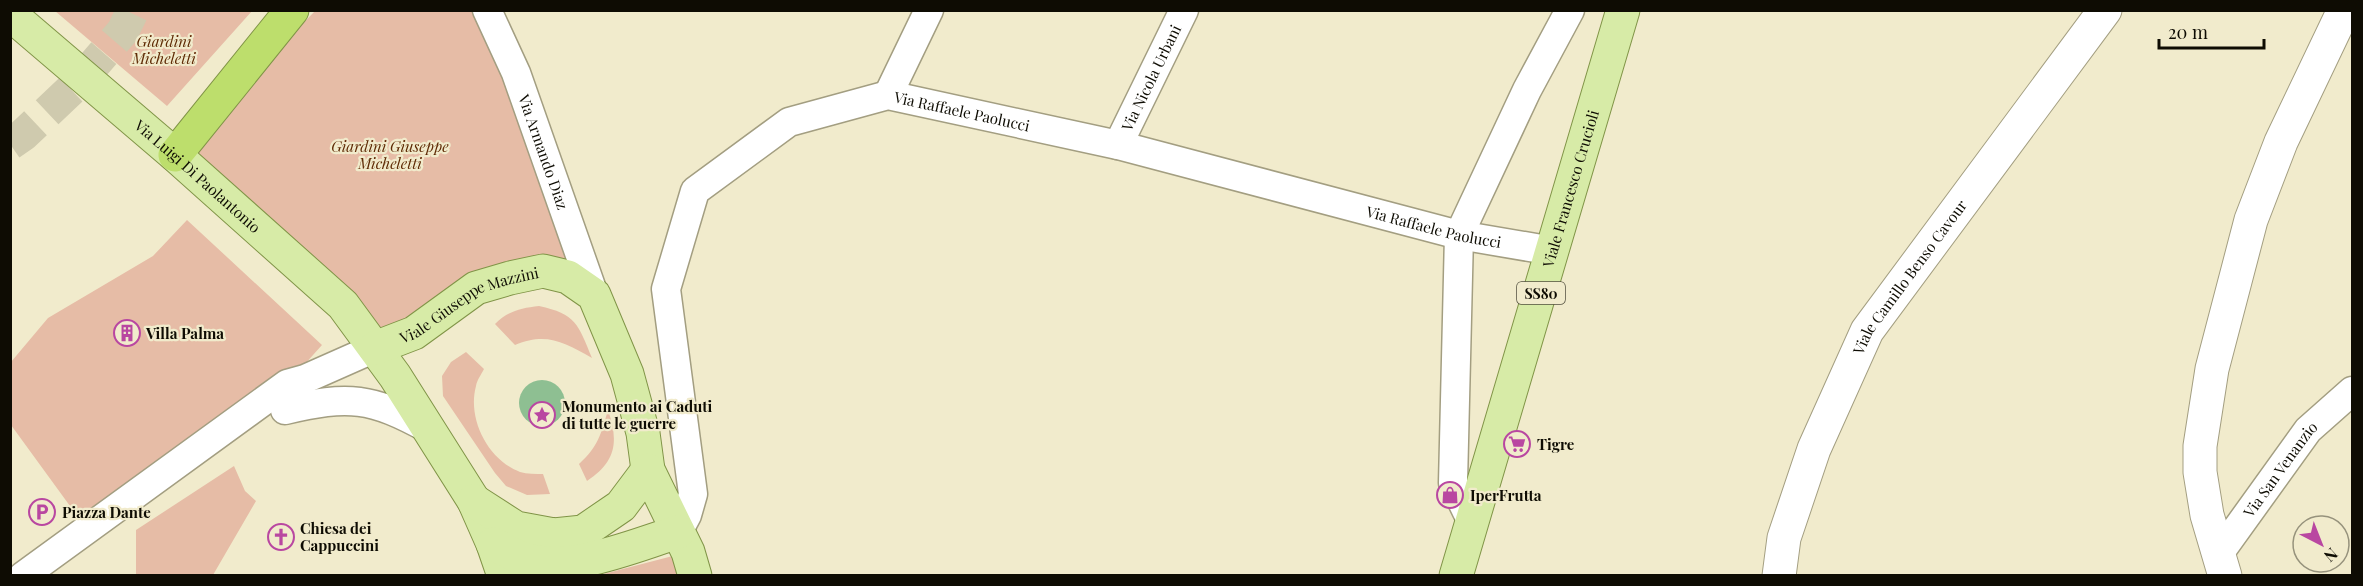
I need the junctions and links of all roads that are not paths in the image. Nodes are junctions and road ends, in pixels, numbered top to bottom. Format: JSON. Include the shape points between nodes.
{"nodes":[{"id":1,"x":292,"y":10,"type":"edge"},
{"id":2,"x":487,"y":10,"type":"edge"},
{"id":3,"x":929,"y":10,"type":"edge"},
{"id":4,"x":1184,"y":10,"type":"edge"},
{"id":5,"x":1570,"y":10,"type":"edge"},
{"id":6,"x":1623,"y":10,"type":"edge"},
{"id":7,"x":2105,"y":10,"type":"edge"},
{"id":8,"x":2344,"y":10,"type":"edge"},
{"id":9,"x":10,"y":14,"type":"edge"},
{"id":10,"x":888,"y":95,"type":"junction"},
{"id":11,"x":1118,"y":146,"type":"junction"},
{"id":12,"x":175,"y":155,"type":"junction"},
{"id":13,"x":1459,"y":235,"type":"junction"},
{"id":14,"x":1553,"y":251,"type":"junction"},
{"id":15,"x":594,"y":295,"type":"junction"},
{"id":16,"x":431,"y":322,"type":"junction"},
{"id":17,"x":375,"y":348,"type":"junction"},
{"id":18,"x":394,"y":376,"type":"junction"},
{"id":19,"x":2352,"y":391,"type":"edge"},
{"id":20,"x":285,"y":410,"type":"dead end"},
{"id":21,"x":429,"y":429,"type":"junction"},
{"id":22,"x":648,"y":470,"type":"junction"},
{"id":23,"x":474,"y":501,"type":"junction"},
{"id":24,"x":1472,"y":522,"type":"junction"},
{"id":25,"x":678,"y":532,"type":"junction"},
{"id":26,"x":493,"y":544,"type":"junction"},
{"id":27,"x":2221,"y":565,"type":"edge"},
{"id":28,"x":23,"y":576,"type":"edge"},
{"id":29,"x":504,"y":576,"type":"edge"},
{"id":30,"x":695,"y":576,"type":"edge"},
{"id":31,"x":1456,"y":576,"type":"edge"},
{"id":32,"x":1779,"y":576,"type":"edge"}],
"edges":[{"from":1,"to":12,"type":"highway"},
{"from":2,"to":15,"type":"street","name":"Via Armando Diaz","via":[[516,73]]},
{"from":3,"to":10,"type":"street"},
{"from":4,"to":11,"type":"street","name":"Via Nicola Urbani"},
{"from":5,"to":13,"type":"street","via":[[1527,90]]},
{"from":6,"to":14,"type":"main road","name":"Viale Francesco Crucioli","number":"SS80"},
{"from":7,"to":32,"type":"street","name":"Viale Camillo Benso Cavour","via":[[1867,331],[1814,449],[1784,538]]},
{"from":8,"to":27,"type":"street","via":[[2281,142],[2251,220],[2211,369],[2200,472]]},
{"from":9,"to":12,"type":"main road","name":"Via Luigi Di Paolantonio"},
{"from":10,"to":11,"type":"street","name":"Via Raffaele Paolucci"},
{"from":10,"to":25,"type":"street","name":"Via Raffaele Paolucci","via":[[789,123],[695,190],[666,289],[693,494]]},
{"from":11,"to":13,"type":"street","name":"Via Raffaele Paolucci"},
{"from":12,"to":17,"type":"main road","name":"Via Luigi Di Paolantonio","via":[[343,305]]},
{"from":13,"to":14,"type":"street","name":"Via Raffaele Paolucci"},
{"from":13,"to":24,"type":"street","via":[[1453,483]]},
{"from":14,"to":24,"type":"main road","name":"Viale Francesco Crucioli","number":"SS80"},
{"from":15,"to":16,"type":"main road","name":"Viale Giuseppe Mazzini","via":[[568,277],[543,271],[476,288]]},
{"from":15,"to":22,"type":"main road","via":[[627,374],[643,433]]},
{"from":16,"to":17,"type":"main road","name":"Viale Giuseppe Mazzini"},
{"from":16,"to":18,"type":"main road"},
{"from":17,"to":18,"type":"main road"},
{"from":17,"to":28,"type":"street","via":[[287,384]]},
{"from":18,"to":21,"type":"main road"},
{"from":19,"to":27,"type":"street","name":"Via San Venanzio","via":[[2308,430]]},
{"from":20,"to":21,"type":"street","via":[[320,402],[357,400],[383,406]]},
{"from":21,"to":23,"type":"main road"},
{"from":22,"to":23,"type":"main road","via":[[621,506],[583,532],[554,535],[516,528]]},
{"from":22,"to":25,"type":"main road"},
{"from":23,"to":26,"type":"main road"},
{"from":24,"to":31,"type":"main road","name":"Viale Francesco Crucioli","number":"SS80"},
{"from":25,"to":26,"type":"main road","via":[[591,559],[550,562],[520,558]]},
{"from":25,"to":30,"type":"main road"},
{"from":26,"to":29,"type":"main road"}]}
